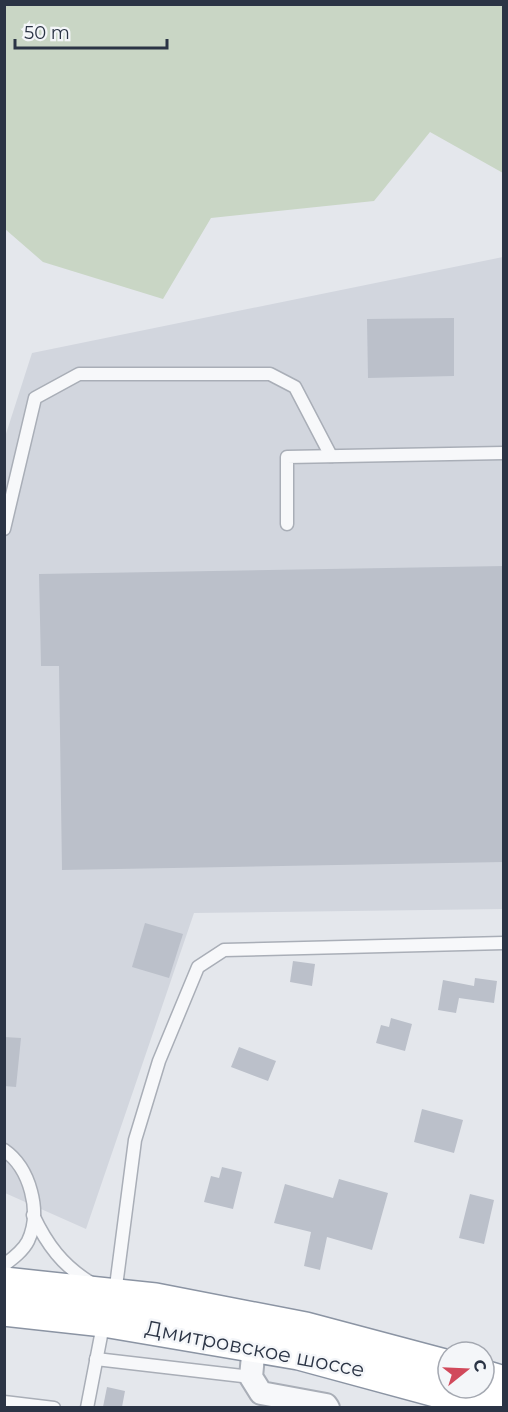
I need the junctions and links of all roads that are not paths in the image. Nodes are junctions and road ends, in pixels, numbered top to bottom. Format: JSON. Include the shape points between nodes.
{"nodes":[{"id":1,"x":504,"y":453,"type":"edge"},
{"id":2,"x":332,"y":456,"type":"junction"},
{"id":3,"x":287,"y":524,"type":"dead end"},
{"id":4,"x":4,"y":529,"type":"edge"},
{"id":5,"x":504,"y":944,"type":"edge"},
{"id":6,"x":4,"y":1150,"type":"edge"},
{"id":7,"x":33,"y":1215,"type":"junction"},
{"id":8,"x":4,"y":1265,"type":"edge"},
{"id":9,"x":4,"y":1284,"type":"edge"},
{"id":10,"x":109,"y":1303,"type":"junction"},
{"id":11,"x":4,"y":1309,"type":"edge"},
{"id":12,"x":254,"y":1345,"type":"junction"},
{"id":13,"x":96,"y":1359,"type":"junction"},
{"id":14,"x":436,"y":1364,"type":"edge"},
{"id":15,"x":251,"y":1377,"type":"junction"},
{"id":16,"x":4,"y":1402,"type":"edge"},
{"id":17,"x":54,"y":1407,"type":"edge"},
{"id":18,"x":87,"y":1407,"type":"edge"},
{"id":19,"x":328,"y":1407,"type":"edge"},
{"id":20,"x":502,"y":1407,"type":"edge"}],
"edges":[{"from":1,"to":2,"type":"lane"},
{"from":2,"to":3,"type":"lane","via":[[287,457]]},
{"from":2,"to":4,"type":"lane","via":[[295,387],[270,374],[79,374],[35,399]]},
{"from":5,"to":10,"type":"lane","via":[[224,950],[198,967],[159,1061],[135,1140],[125,1232]]},
{"from":6,"to":7,"type":"lane","via":[[25,1173],[32,1192]]},
{"from":7,"to":8,"type":"lane","via":[[28,1241]]},
{"from":7,"to":10,"type":"lane","via":[[45,1240],[61,1260]]},
{"from":9,"to":10,"type":"highway","name":"Дмитровское шоссе"},
{"from":10,"to":11,"type":"highway","name":"Дмитровское шоссе"},
{"from":10,"to":12,"type":"highway","name":"Дмитровское шоссе"},
{"from":10,"to":13,"type":"lane"},
{"from":10,"to":14,"type":"highway","name":"Дмитровское шоссе","via":[[305,1329]]},
{"from":12,"to":15,"type":"street"},
{"from":12,"to":20,"type":"highway","name":"Дмитровское шоссе","via":[[299,1353]]},
{"from":13,"to":15,"type":"lane"},
{"from":13,"to":18,"type":"lane"},
{"from":15,"to":19,"type":"street","via":[[261,1393]]},
{"from":16,"to":17,"type":"lane"}]}
